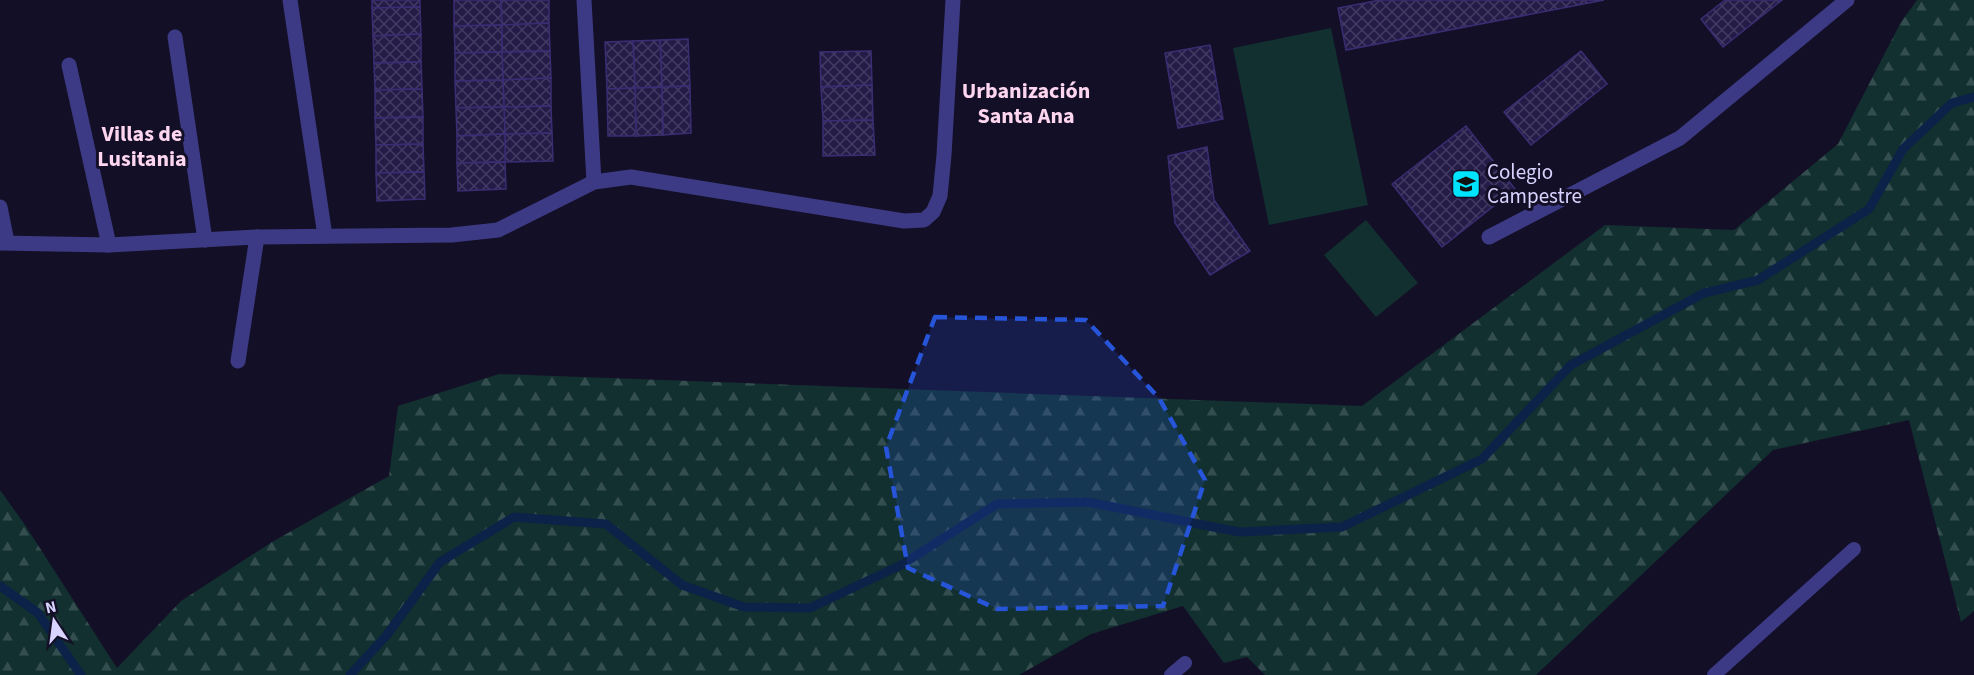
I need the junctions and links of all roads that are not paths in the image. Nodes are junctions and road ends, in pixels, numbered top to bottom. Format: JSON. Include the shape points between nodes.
{"nodes":[{"id":1,"x":290,"y":0,"type":"edge"},
{"id":2,"x":584,"y":0,"type":"edge"},
{"id":3,"x":953,"y":0,"type":"edge"},
{"id":4,"x":1847,"y":0,"type":"edge"},
{"id":5,"x":175,"y":37,"type":"dead end"},
{"id":6,"x":69,"y":65,"type":"dead end"},
{"id":7,"x":594,"y":182,"type":"junction"},
{"id":8,"x":0,"y":207,"type":"edge"},
{"id":9,"x":324,"y":236,"type":"junction"},
{"id":10,"x":257,"y":237,"type":"junction"},
{"id":11,"x":1488,"y":237,"type":"dead end"},
{"id":12,"x":205,"y":240,"type":"junction"},
{"id":13,"x":3,"y":243,"type":"edge"},
{"id":14,"x":109,"y":245,"type":"junction"},
{"id":15,"x":238,"y":361,"type":"dead end"},
{"id":16,"x":1854,"y":549,"type":"dead end"},
{"id":17,"x":1185,"y":663,"type":"dead end"},
{"id":18,"x":1171,"y":675,"type":"edge"},
{"id":19,"x":1714,"y":675,"type":"edge"}],
"edges":[{"from":1,"to":9,"type":"street"},
{"from":2,"to":7,"type":"street"},
{"from":3,"to":7,"type":"street","via":[[939,196],[933,212],[924,220],[904,221],[631,177]]},
{"from":4,"to":11,"type":"street","via":[[1680,138]]},
{"from":5,"to":12,"type":"street"},
{"from":6,"to":14,"type":"street"},
{"from":7,"to":9,"type":"street","via":[[498,230],[452,235]]},
{"from":8,"to":13,"type":"street"},
{"from":9,"to":10,"type":"street"},
{"from":10,"to":12,"type":"street"},
{"from":10,"to":15,"type":"street"},
{"from":12,"to":14,"type":"street"},
{"from":13,"to":14,"type":"street"},
{"from":16,"to":19,"type":"lane"},
{"from":17,"to":18,"type":"lane"}]}
